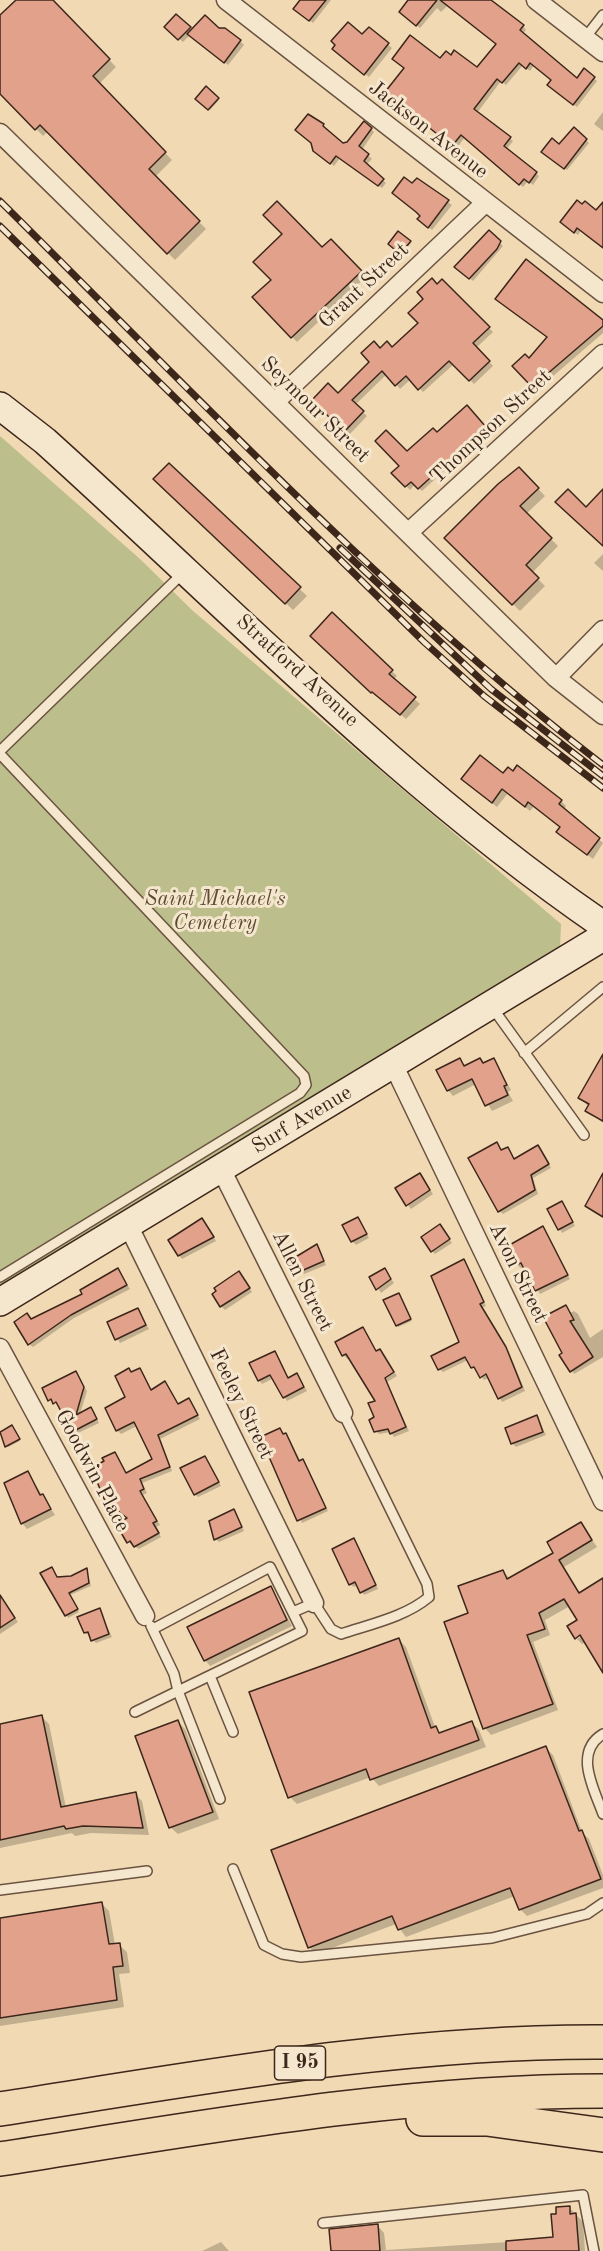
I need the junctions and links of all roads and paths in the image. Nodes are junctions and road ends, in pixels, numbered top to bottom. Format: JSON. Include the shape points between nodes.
{"nodes":[{"id":1,"x":226,"y":0,"type":"edge"},
{"id":2,"x":536,"y":0,"type":"edge"},
{"id":3,"x":603,"y":15,"type":"edge"},
{"id":4,"x":585,"y":38,"type":"junction"},
{"id":5,"x":603,"y":52,"type":"edge"},
{"id":6,"x":0,"y":133,"type":"edge"},
{"id":7,"x":485,"y":203,"type":"junction"},
{"id":8,"x":603,"y":293,"type":"edge"},
{"id":9,"x":603,"y":354,"type":"edge"},
{"id":10,"x":274,"y":402,"type":"junction"},
{"id":11,"x":0,"y":406,"type":"edge"},
{"id":12,"x":409,"y":532,"type":"junction"},
{"id":13,"x":186,"y":570,"type":"junction"},
{"id":14,"x":603,"y":630,"type":"edge"},
{"id":15,"x":556,"y":678,"type":"junction"},
{"id":16,"x":603,"y":715,"type":"edge"},
{"id":17,"x":0,"y":752,"type":"edge"},
{"id":18,"x":603,"y":925,"type":"edge"},
{"id":19,"x":603,"y":937,"type":"edge"},
{"id":20,"x":603,"y":987,"type":"edge"},
{"id":21,"x":491,"y":1005,"type":"junction"},
{"id":22,"x":524,"y":1053,"type":"junction"},
{"id":23,"x":393,"y":1064,"type":"junction"},
{"id":24,"x":584,"y":1135,"type":"dead end"},
{"id":25,"x":221,"y":1169,"type":"junction"},
{"id":26,"x":128,"y":1225,"type":"junction"},
{"id":27,"x":0,"y":1277,"type":"edge"},
{"id":28,"x":0,"y":1302,"type":"edge"},
{"id":29,"x":0,"y":1348,"type":"edge"},
{"id":30,"x":343,"y":1413,"type":"joint"},
{"id":31,"x":603,"y":1502,"type":"edge"},
{"id":32,"x":314,"y":1603,"type":"junction"},
{"id":33,"x":292,"y":1612,"type":"junction"},
{"id":34,"x":149,"y":1623,"type":"junction"},
{"id":35,"x":210,"y":1677,"type":"junction"},
{"id":36,"x":178,"y":1691,"type":"junction"},
{"id":37,"x":135,"y":1712,"type":"dead end"},
{"id":38,"x":233,"y":1732,"type":"dead end"},
{"id":39,"x":603,"y":1734,"type":"edge"},
{"id":40,"x":220,"y":1799,"type":"dead end"},
{"id":41,"x":603,"y":1814,"type":"edge"},
{"id":42,"x":233,"y":1869,"type":"dead end"},
{"id":43,"x":147,"y":1871,"type":"dead end"},
{"id":44,"x":0,"y":1890,"type":"edge"},
{"id":45,"x":603,"y":1903,"type":"edge"},
{"id":46,"x":603,"y":2019,"type":"edge"},
{"id":47,"x":603,"y":2042,"type":"edge"},
{"id":48,"x":332,"y":2059,"type":"junction"},
{"id":49,"x":603,"y":2091,"type":"edge"},
{"id":50,"x":0,"y":2109,"type":"edge"},
{"id":51,"x":256,"y":2120,"type":"junction"},
{"id":52,"x":603,"y":2136,"type":"edge"},
{"id":53,"x":0,"y":2159,"type":"edge"},
{"id":54,"x":323,"y":2223,"type":"dead end"},
{"id":55,"x":594,"y":2251,"type":"edge"}],
"edges":[{"from":1,"to":7,"type":"street","name":"Jackson Avenue"},
{"from":2,"to":4,"type":"street"},
{"from":3,"to":4,"type":"lane"},
{"from":4,"to":5,"type":"street"},
{"from":6,"to":10,"type":"street","name":"Seymour Street"},
{"from":7,"to":8,"type":"street","name":"Jackson Avenue"},
{"from":7,"to":10,"type":"street","name":"Grant Street"},
{"from":9,"to":12,"type":"street","name":"Thompson Street"},
{"from":10,"to":12,"type":"street","name":"Seymour Street"},
{"from":11,"to":13,"type":"main road","name":"Stratford Avenue","via":[[45,441]]},
{"from":12,"to":15,"type":"street","name":"Seymour Street"},
{"from":13,"to":17,"type":"lane"},
{"from":13,"to":18,"type":"main road","name":"Stratford Avenue","via":[[454,811]]},
{"from":14,"to":15,"type":"street"},
{"from":15,"to":16,"type":"street","name":"Seymour Street"},
{"from":17,"to":27,"type":"lane","via":[[304,1076],[306,1085],[300,1093],[240,1131]]},
{"from":19,"to":21,"type":"main road","name":"Surf Avenue"},
{"from":20,"to":22,"type":"lane"},
{"from":21,"to":22,"type":"lane"},
{"from":21,"to":23,"type":"main road","name":"Surf Avenue"},
{"from":22,"to":24,"type":"lane"},
{"from":23,"to":25,"type":"main road","name":"Surf Avenue"},
{"from":23,"to":31,"type":"street","name":"Avon Street"},
{"from":25,"to":26,"type":"main road","name":"Surf Avenue"},
{"from":25,"to":30,"type":"street","name":"Allen Street"},
{"from":26,"to":28,"type":"main road","name":"Surf Avenue"},
{"from":26,"to":32,"type":"street","name":"Feeley Street"},
{"from":29,"to":34,"type":"street","name":"Goodwin Place"},
{"from":30,"to":32,"type":"lane","via":[[427,1584],[429,1597],[402,1613],[341,1634],[331,1629]]},
{"from":32,"to":33,"type":"lane"},
{"from":33,"to":34,"type":"lane","via":[[270,1567]]},
{"from":33,"to":35,"type":"lane","via":[[302,1631]]},
{"from":34,"to":36,"type":"lane"},
{"from":35,"to":36,"type":"lane"},
{"from":35,"to":38,"type":"lane"},
{"from":36,"to":37,"type":"lane"},
{"from":36,"to":40,"type":"lane"},
{"from":39,"to":41,"type":"lane","via":[[595,1739],[587,1757],[589,1777]]},
{"from":42,"to":45,"type":"lane","via":[[264,1946],[301,1957],[492,1938],[587,1914]]},
{"from":43,"to":44,"type":"lane"},
{"from":46,"to":48,"type":"highway","via":[[430,2037]]},
{"from":47,"to":48,"type":"highway","number":"I 95","via":[[458,2047]]},
{"from":48,"to":50,"type":"highway","number":"I 95"},
{"from":49,"to":51,"type":"highway","number":"I 95","via":[[446,2097]]},
{"from":51,"to":52,"type":"highway","via":[[487,2119]]},
{"from":51,"to":53,"type":"highway","number":"I 95"},
{"from":54,"to":55,"type":"lane","via":[[583,2195]]}]}
